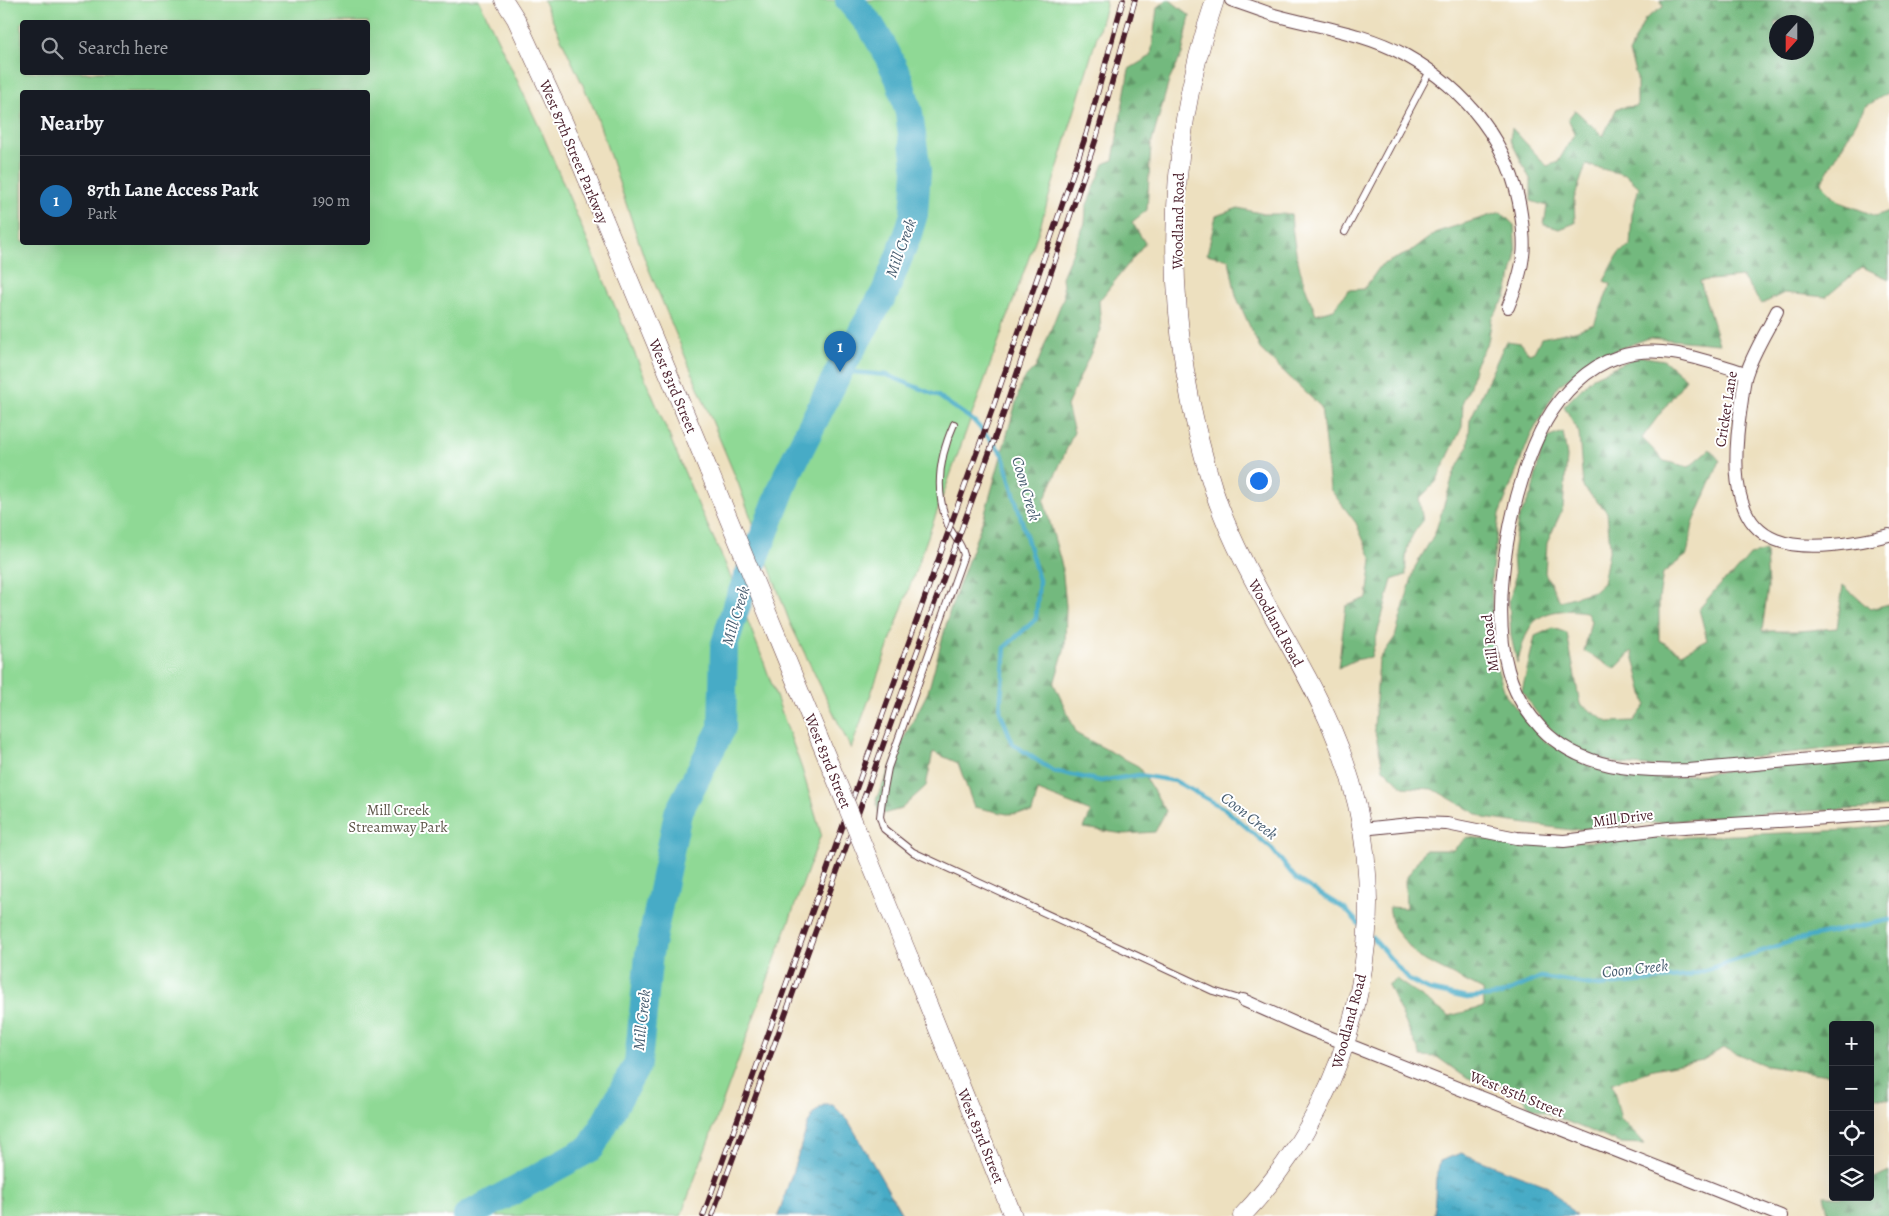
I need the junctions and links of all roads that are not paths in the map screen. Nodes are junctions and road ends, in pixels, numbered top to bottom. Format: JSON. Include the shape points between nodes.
{"nodes":[{"id":1,"x":504,"y":0,"type":"edge"},
{"id":2,"x":1215,"y":0,"type":"edge"},
{"id":3,"x":1231,"y":0,"type":"edge"},
{"id":4,"x":1430,"y":71,"type":"junction"},
{"id":5,"x":1345,"y":232,"type":"dead end"},
{"id":6,"x":639,"y":307,"type":"joint"},
{"id":7,"x":1508,"y":307,"type":"dead end"},
{"id":8,"x":1778,"y":311,"type":"dead end"},
{"id":9,"x":1746,"y":373,"type":"junction"},
{"id":10,"x":954,"y":424,"type":"dead end"},
{"id":11,"x":1889,"y":536,"type":"edge"},
{"id":12,"x":1889,"y":752,"type":"edge"},
{"id":13,"x":1889,"y":814,"type":"edge"},
{"id":14,"x":1362,"y":829,"type":"junction"},
{"id":15,"x":1243,"y":1000,"type":"joint"},
{"id":16,"x":1346,"y":1044,"type":"junction"},
{"id":17,"x":1013,"y":1216,"type":"edge"},
{"id":18,"x":1242,"y":1216,"type":"edge"},
{"id":19,"x":1781,"y":1216,"type":"edge"}],
"edges":[{"from":1,"to":6,"type":"main road","name":"West 87th Street Parkway","via":[[564,123]]},
{"from":2,"to":14,"type":"main road","name":"Woodland Road","via":[[1191,84],[1179,170],[1176,277],[1188,384],[1202,450],[1229,530],[1251,578],[1317,695],[1333,730],[1349,775]]},
{"from":3,"to":4,"type":"street","via":[[1355,35],[1403,55]]},
{"from":4,"to":5,"type":"lane"},
{"from":4,"to":7,"type":"street","via":[[1481,118],[1509,167],[1518,194],[1523,255],[1517,285]]},
{"from":6,"to":17,"type":"main road","name":"West 83rd Street","bridge":true},
{"from":8,"to":9,"type":"street","name":"Cricket Lane"},
{"from":9,"to":11,"type":"street","name":"Cricket Lane","via":[[1735,463],[1744,504],[1756,526],[1776,540],[1814,546]]},
{"from":9,"to":12,"type":"street","name":"Mill Road","via":[[1678,354],[1643,351],[1598,366],[1561,399],[1538,439],[1521,486],[1508,540],[1501,615],[1504,654],[1513,684],[1526,709],[1542,729],[1587,759],[1612,766],[1656,771],[1689,770]]},
{"from":10,"to":15,"type":"lane","via":[[941,456],[941,506],[950,528],[962,544],[964,555],[888,768],[880,817],[884,829],[913,852],[1213,991]]},
{"from":13,"to":14,"type":"street","name":"Mill Drive","via":[[1669,828],[1564,841],[1517,838],[1447,824],[1419,823]]},
{"from":14,"to":16,"type":"main road","name":"Woodland Road","via":[[1367,868],[1368,926],[1361,983]]},
{"from":15,"to":16,"type":"street","name":"West 85th Street"},
{"from":16,"to":18,"type":"main road","name":"Woodland Road","via":[[1322,1101],[1294,1152]]},
{"from":16,"to":19,"type":"street","name":"West 85th Street"}]}
